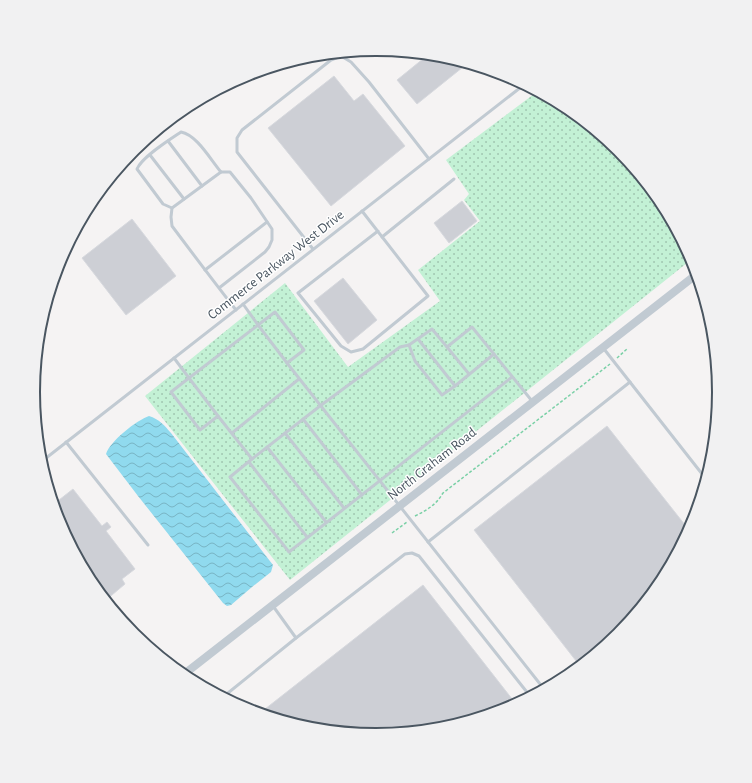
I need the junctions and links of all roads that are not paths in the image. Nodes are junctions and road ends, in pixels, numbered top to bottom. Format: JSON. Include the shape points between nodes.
{"nodes":[{"id":1,"x":343,"y":57,"type":"edge"},
{"id":2,"x":337,"y":58,"type":"edge"},
{"id":3,"x":520,"y":88,"type":"edge"},
{"id":4,"x":168,"y":141,"type":"junction"},
{"id":5,"x":150,"y":154,"type":"junction"},
{"id":6,"x":429,"y":159,"type":"junction"},
{"id":7,"x":221,"y":172,"type":"junction"},
{"id":8,"x":454,"y":179,"type":"dead end"},
{"id":9,"x":202,"y":186,"type":"junction"},
{"id":10,"x":184,"y":199,"type":"junction"},
{"id":11,"x":172,"y":208,"type":"junction"},
{"id":12,"x":362,"y":211,"type":"junction"},
{"id":13,"x":267,"y":222,"type":"junction"},
{"id":14,"x":378,"y":231,"type":"junction"},
{"id":15,"x":382,"y":237,"type":"junction"},
{"id":16,"x":313,"y":249,"type":"junction"},
{"id":17,"x":205,"y":270,"type":"junction"},
{"id":18,"x":692,"y":278,"type":"edge"},
{"id":19,"x":219,"y":288,"type":"junction"},
{"id":20,"x":242,"y":304,"type":"junction"},
{"id":21,"x":236,"y":310,"type":"junction"},
{"id":22,"x":258,"y":325,"type":"junction"},
{"id":23,"x":418,"y":339,"type":"junction"},
{"id":24,"x":409,"y":346,"type":"junction"},
{"id":25,"x":447,"y":347,"type":"junction"},
{"id":26,"x":603,"y":347,"type":"junction"},
{"id":27,"x":494,"y":354,"type":"junction"},
{"id":28,"x":174,"y":358,"type":"junction"},
{"id":29,"x":287,"y":363,"type":"junction"},
{"id":30,"x":469,"y":374,"type":"junction"},
{"id":31,"x":512,"y":377,"type":"junction"},
{"id":32,"x":189,"y":378,"type":"junction"},
{"id":33,"x":299,"y":379,"type":"junction"},
{"id":34,"x":630,"y":382,"type":"junction"},
{"id":35,"x":455,"y":386,"type":"junction"},
{"id":36,"x":533,"y":402,"type":"junction"},
{"id":37,"x":320,"y":406,"type":"junction"},
{"id":38,"x":218,"y":416,"type":"junction"},
{"id":39,"x":302,"y":419,"type":"junction"},
{"id":40,"x":232,"y":433,"type":"junction"},
{"id":41,"x":285,"y":433,"type":"junction"},
{"id":42,"x":66,"y":442,"type":"junction"},
{"id":43,"x":267,"y":447,"type":"junction"},
{"id":44,"x":46,"y":458,"type":"edge"},
{"id":45,"x":252,"y":459,"type":"junction"},
{"id":46,"x":249,"y":462,"type":"junction"},
{"id":47,"x":702,"y":474,"type":"edge"},
{"id":48,"x":380,"y":481,"type":"junction"},
{"id":49,"x":362,"y":495,"type":"junction"},
{"id":50,"x":399,"y":506,"type":"junction"},
{"id":51,"x":344,"y":508,"type":"junction"},
{"id":52,"x":326,"y":522,"type":"junction"},
{"id":53,"x":307,"y":537,"type":"junction"},
{"id":54,"x":428,"y":542,"type":"junction"},
{"id":55,"x":148,"y":545,"type":"dead end"},
{"id":56,"x":272,"y":605,"type":"junction"},
{"id":57,"x":296,"y":638,"type":"junction"},
{"id":58,"x":189,"y":671,"type":"edge"},
{"id":59,"x":540,"y":684,"type":"edge"},
{"id":60,"x":527,"y":692,"type":"edge"},
{"id":61,"x":228,"y":693,"type":"edge"}],
"edges":[{"from":1,"to":6,"type":"lane","via":[[351,62],[369,82]]},
{"from":2,"to":16,"type":"lane","via":[[242,130],[237,138],[237,152]]},
{"from":3,"to":6,"type":"lane","name":"Commerce Parkway West Drive"},
{"from":4,"to":5,"type":"lane"},
{"from":4,"to":7,"type":"lane","via":[[181,132],[188,133]]},
{"from":4,"to":9,"type":"lane"},
{"from":5,"to":10,"type":"lane"},
{"from":5,"to":11,"type":"lane","via":[[139,163],[137,169],[163,204]]},
{"from":6,"to":12,"type":"lane","name":"Commerce Parkway West Drive"},
{"from":7,"to":9,"type":"lane"},
{"from":7,"to":13,"type":"lane","via":[[230,172]]},
{"from":8,"to":15,"type":"lane"},
{"from":9,"to":10,"type":"lane"},
{"from":10,"to":11,"type":"lane"},
{"from":11,"to":17,"type":"lane","via":[[172,226]]},
{"from":12,"to":14,"type":"lane"},
{"from":12,"to":16,"type":"lane","name":"Commerce Parkway West Drive"},
{"from":13,"to":17,"type":"lane"},
{"from":13,"to":19,"type":"lane","via":[[272,230],[269,248]]},
{"from":14,"to":15,"type":"lane"},
{"from":14,"to":15,"type":"lane","via":[[298,293],[341,346],[351,352],[363,349],[428,296]]},
{"from":16,"to":20,"type":"lane","name":"Commerce Parkway West Drive"},
{"from":17,"to":19,"type":"lane"},
{"from":18,"to":26,"type":"street","name":"North Graham Road"},
{"from":19,"to":21,"type":"lane"},
{"from":20,"to":21,"type":"lane","name":"Commerce Parkway West Drive"},
{"from":20,"to":22,"type":"lane"},
{"from":21,"to":28,"type":"lane","name":"Commerce Parkway West Drive"},
{"from":22,"to":29,"type":"lane"},
{"from":22,"to":29,"type":"lane","via":[[275,312],[279,317],[304,350]]},
{"from":22,"to":32,"type":"lane"},
{"from":23,"to":24,"type":"lane"},
{"from":23,"to":25,"type":"lane","via":[[432,329]]},
{"from":23,"to":35,"type":"lane"},
{"from":24,"to":35,"type":"lane","via":[[415,360],[442,395]]},
{"from":24,"to":37,"type":"lane","via":[[400,347]]},
{"from":25,"to":27,"type":"lane","via":[[472,327]]},
{"from":25,"to":30,"type":"lane"},
{"from":26,"to":34,"type":"lane"},
{"from":26,"to":36,"type":"street","name":"North Graham Road"},
{"from":27,"to":30,"type":"lane"},
{"from":27,"to":31,"type":"lane"},
{"from":28,"to":32,"type":"lane"},
{"from":28,"to":42,"type":"lane","name":"Commerce Parkway West Drive"},
{"from":29,"to":33,"type":"lane"},
{"from":30,"to":35,"type":"lane"},
{"from":31,"to":36,"type":"lane"},
{"from":31,"to":48,"type":"lane"},
{"from":32,"to":38,"type":"lane"},
{"from":32,"to":38,"type":"lane","via":[[171,392],[200,430]]},
{"from":33,"to":37,"type":"lane"},
{"from":33,"to":40,"type":"lane"},
{"from":34,"to":47,"type":"lane"},
{"from":34,"to":54,"type":"lane"},
{"from":36,"to":50,"type":"street","name":"North Graham Road"},
{"from":37,"to":39,"type":"lane"},
{"from":37,"to":48,"type":"lane"},
{"from":38,"to":40,"type":"lane"},
{"from":39,"to":41,"type":"lane"},
{"from":39,"to":49,"type":"lane"},
{"from":40,"to":45,"type":"lane"},
{"from":41,"to":43,"type":"lane"},
{"from":41,"to":51,"type":"lane"},
{"from":42,"to":44,"type":"lane","name":"Commerce Parkway West Drive"},
{"from":42,"to":55,"type":"lane"},
{"from":43,"to":45,"type":"lane"},
{"from":43,"to":52,"type":"lane"},
{"from":45,"to":46,"type":"lane"},
{"from":46,"to":53,"type":"lane"},
{"from":46,"to":53,"type":"lane","via":[[230,477],[289,552]]},
{"from":48,"to":49,"type":"lane"},
{"from":48,"to":50,"type":"lane"},
{"from":49,"to":51,"type":"lane"},
{"from":50,"to":54,"type":"lane"},
{"from":50,"to":56,"type":"street","name":"North Graham Road"},
{"from":51,"to":52,"type":"lane"},
{"from":52,"to":53,"type":"lane"},
{"from":54,"to":59,"type":"lane"},
{"from":56,"to":57,"type":"lane"},
{"from":56,"to":58,"type":"street","name":"North Graham Road"},
{"from":57,"to":60,"type":"lane","via":[[405,554],[412,553],[419,556]]},
{"from":57,"to":61,"type":"lane"}]}
